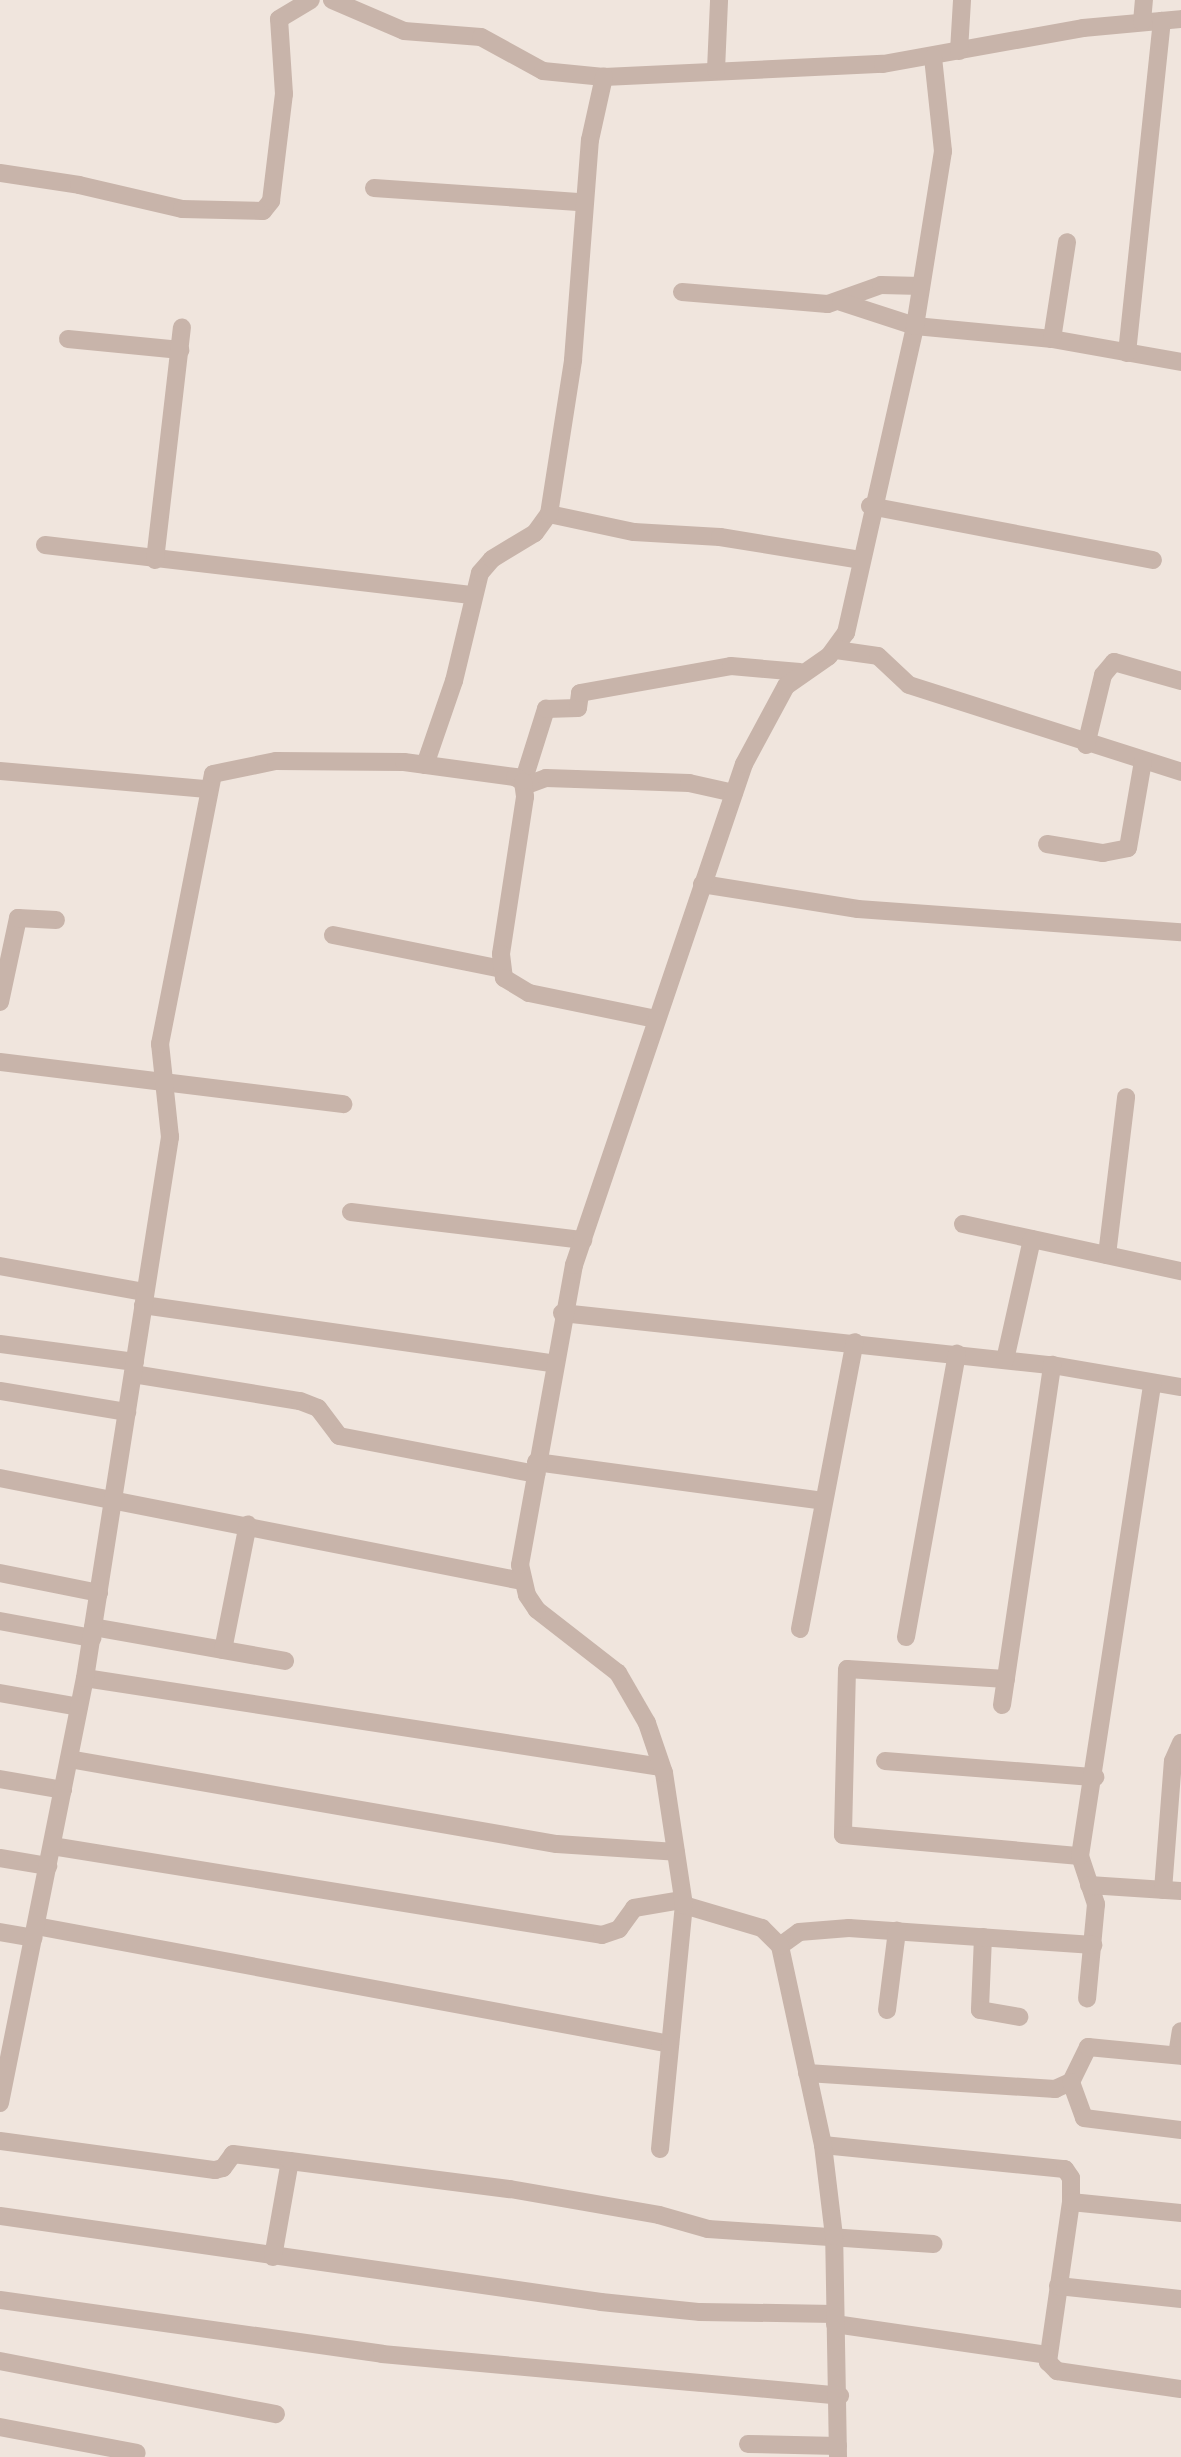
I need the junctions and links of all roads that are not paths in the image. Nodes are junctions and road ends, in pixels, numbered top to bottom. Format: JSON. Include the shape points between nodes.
{"nodes":[{"id":1,"x":311,"y":0,"type":"edge"},
{"id":2,"x":332,"y":0,"type":"edge"},
{"id":3,"x":719,"y":0,"type":"edge"},
{"id":4,"x":962,"y":0,"type":"edge"},
{"id":5,"x":1144,"y":0,"type":"edge"},
{"id":6,"x":1172,"y":20,"type":"edge"},
{"id":7,"x":1142,"y":22,"type":"junction"},
{"id":8,"x":959,"y":51,"type":"junction"},
{"id":9,"x":933,"y":58,"type":"junction"},
{"id":10,"x":716,"y":70,"type":"junction"},
{"id":11,"x":604,"y":77,"type":"junction"},
{"id":12,"x":0,"y":173,"type":"edge"},
{"id":13,"x":374,"y":188,"type":"dead end"},
{"id":14,"x":582,"y":202,"type":"junction"},
{"id":15,"x":1067,"y":242,"type":"dead end"},
{"id":16,"x":921,"y":286,"type":"junction"},
{"id":17,"x":682,"y":292,"type":"dead end"},
{"id":18,"x":841,"y":302,"type":"junction"},
{"id":19,"x":915,"y":326,"type":"junction"},
{"id":20,"x":182,"y":328,"type":"dead end"},
{"id":21,"x":68,"y":339,"type":"dead end"},
{"id":22,"x":1052,"y":339,"type":"junction"},
{"id":23,"x":180,"y":350,"type":"junction"},
{"id":24,"x":1127,"y":353,"type":"junction"},
{"id":25,"x":1181,"y":362,"type":"edge"},
{"id":26,"x":870,"y":506,"type":"junction"},
{"id":27,"x":549,"y":514,"type":"junction"},
{"id":28,"x":45,"y":545,"type":"dead end"},
{"id":29,"x":155,"y":560,"type":"junction"},
{"id":30,"x":860,"y":560,"type":"junction"},
{"id":31,"x":1153,"y":560,"type":"dead end"},
{"id":32,"x":473,"y":595,"type":"junction"},
{"id":33,"x":836,"y":650,"type":"junction"},
{"id":34,"x":800,"y":672,"type":"junction"},
{"id":35,"x":1181,"y":681,"type":"edge"},
{"id":36,"x":1086,"y":745,"type":"junction"},
{"id":37,"x":1143,"y":761,"type":"junction"},
{"id":38,"x":425,"y":765,"type":"junction"},
{"id":39,"x":0,"y":771,"type":"edge"},
{"id":40,"x":1181,"y":772,"type":"edge"},
{"id":41,"x":523,"y":784,"type":"junction"},
{"id":42,"x":207,"y":789,"type":"junction"},
{"id":43,"x":734,"y":793,"type":"junction"},
{"id":44,"x":1047,"y":844,"type":"dead end"},
{"id":45,"x":702,"y":884,"type":"junction"},
{"id":46,"x":56,"y":920,"type":"dead end"},
{"id":47,"x":1181,"y":932,"type":"edge"},
{"id":48,"x":333,"y":935,"type":"dead end"},
{"id":49,"x":501,"y":969,"type":"junction"},
{"id":50,"x":0,"y":1002,"type":"edge"},
{"id":51,"x":656,"y":1019,"type":"junction"},
{"id":52,"x":0,"y":1062,"type":"edge"},
{"id":53,"x":164,"y":1078,"type":"junction"},
{"id":54,"x":1126,"y":1097,"type":"dead end"},
{"id":55,"x":343,"y":1104,"type":"dead end"},
{"id":56,"x":351,"y":1212,"type":"dead end"},
{"id":57,"x":963,"y":1224,"type":"dead end"},
{"id":58,"x":1032,"y":1239,"type":"junction"},
{"id":59,"x":583,"y":1240,"type":"junction"},
{"id":60,"x":1107,"y":1255,"type":"junction"},
{"id":61,"x":0,"y":1266,"type":"edge"},
{"id":62,"x":1181,"y":1271,"type":"edge"},
{"id":63,"x":144,"y":1299,"type":"junction"},
{"id":64,"x":562,"y":1313,"type":"junction"},
{"id":65,"x":855,"y":1342,"type":"junction"},
{"id":66,"x":0,"y":1344,"type":"edge"},
{"id":67,"x":957,"y":1354,"type":"junction"},
{"id":68,"x":1005,"y":1360,"type":"junction"},
{"id":69,"x":553,"y":1363,"type":"junction"},
{"id":70,"x":1052,"y":1365,"type":"junction"},
{"id":71,"x":134,"y":1368,"type":"junction"},
{"id":72,"x":1152,"y":1383,"type":"junction"},
{"id":73,"x":1181,"y":1387,"type":"edge"},
{"id":74,"x":0,"y":1391,"type":"edge"},
{"id":75,"x":127,"y":1412,"type":"junction"},
{"id":76,"x":536,"y":1468,"type":"junction"},
{"id":77,"x":0,"y":1478,"type":"edge"},
{"id":78,"x":113,"y":1500,"type":"junction"},
{"id":79,"x":823,"y":1501,"type":"junction"},
{"id":80,"x":248,"y":1524,"type":"junction"},
{"id":81,"x":0,"y":1573,"type":"edge"},
{"id":82,"x":522,"y":1581,"type":"junction"},
{"id":83,"x":99,"y":1593,"type":"junction"},
{"id":84,"x":0,"y":1621,"type":"edge"},
{"id":85,"x":800,"y":1629,"type":"dead end"},
{"id":86,"x":92,"y":1633,"type":"junction"},
{"id":87,"x":906,"y":1637,"type":"dead end"},
{"id":88,"x":223,"y":1650,"type":"junction"},
{"id":89,"x":285,"y":1661,"type":"dead end"},
{"id":90,"x":85,"y":1678,"type":"junction"},
{"id":91,"x":1006,"y":1679,"type":"junction"},
{"id":92,"x":0,"y":1693,"type":"edge"},
{"id":93,"x":1002,"y":1705,"type":"dead end"},
{"id":94,"x":79,"y":1707,"type":"junction"},
{"id":95,"x":1181,"y":1743,"type":"edge"},
{"id":96,"x":69,"y":1759,"type":"junction"},
{"id":97,"x":885,"y":1761,"type":"dead end"},
{"id":98,"x":661,"y":1767,"type":"junction"},
{"id":99,"x":1095,"y":1777,"type":"junction"},
{"id":100,"x":0,"y":1779,"type":"edge"},
{"id":101,"x":63,"y":1790,"type":"junction"},
{"id":102,"x":52,"y":1846,"type":"junction"},
{"id":103,"x":676,"y":1852,"type":"junction"},
{"id":104,"x":1080,"y":1856,"type":"junction"},
{"id":105,"x":0,"y":1858,"type":"edge"},
{"id":106,"x":48,"y":1866,"type":"junction"},
{"id":107,"x":1089,"y":1885,"type":"junction"},
{"id":108,"x":1172,"y":1890,"type":"edge"},
{"id":109,"x":683,"y":1902,"type":"junction"},
{"id":110,"x":897,"y":1931,"type":"junction"},
{"id":111,"x":0,"y":1932,"type":"edge"},
{"id":112,"x":35,"y":1932,"type":"junction"},
{"id":113,"x":983,"y":1937,"type":"junction"},
{"id":114,"x":1093,"y":1945,"type":"junction"},
{"id":115,"x":780,"y":1946,"type":"junction"},
{"id":116,"x":1087,"y":1999,"type":"dead end"},
{"id":117,"x":887,"y":2010,"type":"dead end"},
{"id":118,"x":9,"y":2015,"type":"edge"},
{"id":119,"x":1019,"y":2017,"type":"dead end"},
{"id":120,"x":1181,"y":2031,"type":"edge"},
{"id":121,"x":670,"y":2044,"type":"junction"},
{"id":122,"x":1179,"y":2056,"type":"edge"},
{"id":123,"x":807,"y":2073,"type":"junction"},
{"id":124,"x":1071,"y":2082,"type":"junction"},
{"id":125,"x":0,"y":2103,"type":"edge"},
{"id":126,"x":1181,"y":2130,"type":"edge"},
{"id":127,"x":0,"y":2141,"type":"edge"},
{"id":128,"x":823,"y":2145,"type":"junction"},
{"id":129,"x":660,"y":2149,"type":"dead end"},
{"id":130,"x":290,"y":2161,"type":"junction"},
{"id":131,"x":1071,"y":2202,"type":"junction"},
{"id":132,"x":1181,"y":2213,"type":"edge"},
{"id":133,"x":0,"y":2216,"type":"edge"},
{"id":134,"x":834,"y":2236,"type":"junction"},
{"id":135,"x":934,"y":2244,"type":"dead end"},
{"id":136,"x":273,"y":2257,"type":"junction"},
{"id":137,"x":1058,"y":2286,"type":"junction"},
{"id":138,"x":1181,"y":2299,"type":"edge"},
{"id":139,"x":0,"y":2300,"type":"edge"},
{"id":140,"x":835,"y":2319,"type":"junction"},
{"id":141,"x":1047,"y":2355,"type":"junction"},
{"id":142,"x":0,"y":2361,"type":"edge"},
{"id":143,"x":1181,"y":2389,"type":"edge"},
{"id":144,"x":840,"y":2396,"type":"junction"},
{"id":145,"x":276,"y":2414,"type":"dead end"},
{"id":146,"x":0,"y":2427,"type":"edge"},
{"id":147,"x":748,"y":2444,"type":"dead end"},
{"id":148,"x":838,"y":2452,"type":"edge"},
{"id":149,"x":137,"y":2453,"type":"dead end"}],
"edges":[{"from":1,"to":12,"type":"street","via":[[284,13],[279,29],[284,94],[279,155],[271,201],[263,211],[182,209]]},
{"from":2,"to":11,"type":"street","via":[[404,31],[481,37],[543,71]]},
{"from":3,"to":10,"type":"street"},
{"from":4,"to":8,"type":"street"},
{"from":5,"to":7,"type":"street"},
{"from":6,"to":7,"type":"street"},
{"from":6,"to":24,"type":"street"},
{"from":7,"to":8,"type":"street"},
{"from":8,"to":9,"type":"street"},
{"from":9,"to":10,"type":"street","via":[[829,68]]},
{"from":9,"to":16,"type":"street","via":[[943,151]]},
{"from":10,"to":11,"type":"street"},
{"from":11,"to":14,"type":"street"},
{"from":13,"to":14,"type":"street"},
{"from":14,"to":27,"type":"street","via":[[573,360]]},
{"from":15,"to":22,"type":"street"},
{"from":16,"to":18,"type":"street","via":[[881,285]]},
{"from":16,"to":19,"type":"street"},
{"from":17,"to":18,"type":"street"},
{"from":18,"to":19,"type":"street"},
{"from":19,"to":22,"type":"street"},
{"from":19,"to":26,"type":"street"},
{"from":20,"to":23,"type":"street"},
{"from":21,"to":23,"type":"street"},
{"from":22,"to":24,"type":"street"},
{"from":23,"to":29,"type":"street"},
{"from":24,"to":25,"type":"street"},
{"from":26,"to":30,"type":"street"},
{"from":26,"to":31,"type":"street"},
{"from":27,"to":30,"type":"street","via":[[634,532],[720,537]]},
{"from":27,"to":32,"type":"street","via":[[535,533],[492,559]]},
{"from":28,"to":29,"type":"street"},
{"from":29,"to":32,"type":"street"},
{"from":30,"to":33,"type":"street","via":[[846,633]]},
{"from":32,"to":38,"type":"street","via":[[454,681]]},
{"from":33,"to":34,"type":"street"},
{"from":33,"to":36,"type":"street","via":[[878,656],[909,685]]},
{"from":34,"to":41,"type":"street","via":[[731,666],[580,693],[578,708],[546,709]]},
{"from":34,"to":43,"type":"street","via":[[769,711]]},
{"from":35,"to":36,"type":"street","via":[[1114,662],[1103,675]]},
{"from":36,"to":37,"type":"street"},
{"from":37,"to":40,"type":"street"},
{"from":37,"to":44,"type":"street","via":[[1128,848],[1103,853]]},
{"from":38,"to":41,"type":"street","via":[[505,773]]},
{"from":38,"to":42,"type":"street","via":[[246,765],[219,770]]},
{"from":39,"to":42,"type":"street"},
{"from":41,"to":43,"type":"street","via":[[546,778],[689,783]]},
{"from":41,"to":49,"type":"street"},
{"from":42,"to":53,"type":"street","via":[[194,884],[160,1044]]},
{"from":43,"to":45,"type":"street"},
{"from":45,"to":47,"type":"street","via":[[858,909]]},
{"from":45,"to":51,"type":"street"},
{"from":46,"to":50,"type":"street","via":[[18,918]]},
{"from":48,"to":49,"type":"street"},
{"from":49,"to":51,"type":"street","via":[[510,986],[529,993]]},
{"from":51,"to":59,"type":"street"},
{"from":52,"to":53,"type":"street"},
{"from":53,"to":55,"type":"street"},
{"from":53,"to":63,"type":"street","via":[[170,1137]]},
{"from":54,"to":60,"type":"street"},
{"from":56,"to":59,"type":"street"},
{"from":57,"to":58,"type":"street"},
{"from":58,"to":60,"type":"street"},
{"from":58,"to":68,"type":"street"},
{"from":59,"to":64,"type":"street"},
{"from":60,"to":62,"type":"street"},
{"from":61,"to":63,"type":"street"},
{"from":63,"to":69,"type":"street"},
{"from":63,"to":71,"type":"street"},
{"from":64,"to":65,"type":"street"},
{"from":64,"to":69,"type":"street"},
{"from":65,"to":67,"type":"street"},
{"from":65,"to":79,"type":"street"},
{"from":66,"to":71,"type":"street"},
{"from":67,"to":68,"type":"street"},
{"from":67,"to":87,"type":"street"},
{"from":68,"to":70,"type":"street"},
{"from":69,"to":76,"type":"street"},
{"from":70,"to":72,"type":"street"},
{"from":70,"to":91,"type":"street"},
{"from":71,"to":75,"type":"street"},
{"from":71,"to":76,"type":"street","via":[[310,1403],[336,1433],[348,1438]]},
{"from":72,"to":73,"type":"street"},
{"from":72,"to":99,"type":"street"},
{"from":74,"to":75,"type":"street"},
{"from":75,"to":78,"type":"street"},
{"from":76,"to":79,"type":"street"},
{"from":76,"to":82,"type":"street","via":[[522,1546]]},
{"from":77,"to":78,"type":"street"},
{"from":78,"to":80,"type":"street"},
{"from":78,"to":83,"type":"street"},
{"from":79,"to":85,"type":"street"},
{"from":80,"to":82,"type":"street"},
{"from":80,"to":88,"type":"street"},
{"from":81,"to":83,"type":"street"},
{"from":82,"to":98,"type":"street","via":[[537,1610],[618,1673],[647,1723]]},
{"from":83,"to":86,"type":"street"},
{"from":84,"to":86,"type":"street"},
{"from":86,"to":88,"type":"street"},
{"from":86,"to":90,"type":"street"},
{"from":88,"to":89,"type":"street"},
{"from":90,"to":94,"type":"street"},
{"from":90,"to":98,"type":"street"},
{"from":91,"to":93,"type":"street"},
{"from":91,"to":104,"type":"street","via":[[847,1669],[843,1835]]},
{"from":92,"to":94,"type":"street"},
{"from":94,"to":96,"type":"street"},
{"from":95,"to":108,"type":"street","via":[[1173,1761]]},
{"from":96,"to":101,"type":"street"},
{"from":96,"to":103,"type":"street","via":[[557,1844]]},
{"from":97,"to":99,"type":"street"},
{"from":98,"to":103,"type":"street"},
{"from":99,"to":104,"type":"street"},
{"from":100,"to":101,"type":"street"},
{"from":101,"to":102,"type":"street"},
{"from":102,"to":106,"type":"street"},
{"from":102,"to":109,"type":"street","via":[[602,1935],[619,1929],[634,1908]]},
{"from":103,"to":109,"type":"street"},
{"from":104,"to":107,"type":"street"},
{"from":105,"to":106,"type":"street"},
{"from":106,"to":112,"type":"street"},
{"from":107,"to":108,"type":"street"},
{"from":107,"to":114,"type":"street","via":[[1096,1904]]},
{"from":109,"to":115,"type":"street","via":[[762,1928]]},
{"from":109,"to":121,"type":"street"},
{"from":110,"to":113,"type":"street"},
{"from":110,"to":115,"type":"street","via":[[815,1929],[799,1932]]},
{"from":110,"to":117,"type":"street"},
{"from":111,"to":112,"type":"street"},
{"from":112,"to":118,"type":"street"},
{"from":112,"to":121,"type":"street"},
{"from":113,"to":114,"type":"street"},
{"from":113,"to":119,"type":"street","via":[[980,2010]]},
{"from":114,"to":116,"type":"street"},
{"from":115,"to":123,"type":"street"},
{"from":118,"to":125,"type":"street"},
{"from":120,"to":122,"type":"street"},
{"from":121,"to":129,"type":"street"},
{"from":122,"to":124,"type":"street","via":[[1088,2047]]},
{"from":123,"to":124,"type":"street","via":[[1055,2089]]},
{"from":123,"to":128,"type":"street"},
{"from":124,"to":126,"type":"street","via":[[1084,2118]]},
{"from":127,"to":130,"type":"street","via":[[215,2170],[233,2154]]},
{"from":128,"to":131,"type":"street","via":[[1058,2167],[1070,2173]]},
{"from":128,"to":134,"type":"street"},
{"from":130,"to":134,"type":"street","via":[[510,2189],[659,2215],[708,2229]]},
{"from":130,"to":136,"type":"street"},
{"from":131,"to":132,"type":"street"},
{"from":131,"to":137,"type":"street"},
{"from":133,"to":136,"type":"street"},
{"from":134,"to":135,"type":"street"},
{"from":134,"to":140,"type":"street"},
{"from":136,"to":140,"type":"street","via":[[601,2302]]},
{"from":137,"to":138,"type":"street"},
{"from":137,"to":141,"type":"street"},
{"from":139,"to":144,"type":"street","via":[[382,2354]]},
{"from":140,"to":141,"type":"street"},
{"from":140,"to":144,"type":"street"},
{"from":141,"to":143,"type":"street","via":[[1057,2371]]},
{"from":142,"to":145,"type":"street"},
{"from":144,"to":148,"type":"street"},
{"from":146,"to":149,"type":"street"},
{"from":147,"to":148,"type":"street"}]}
